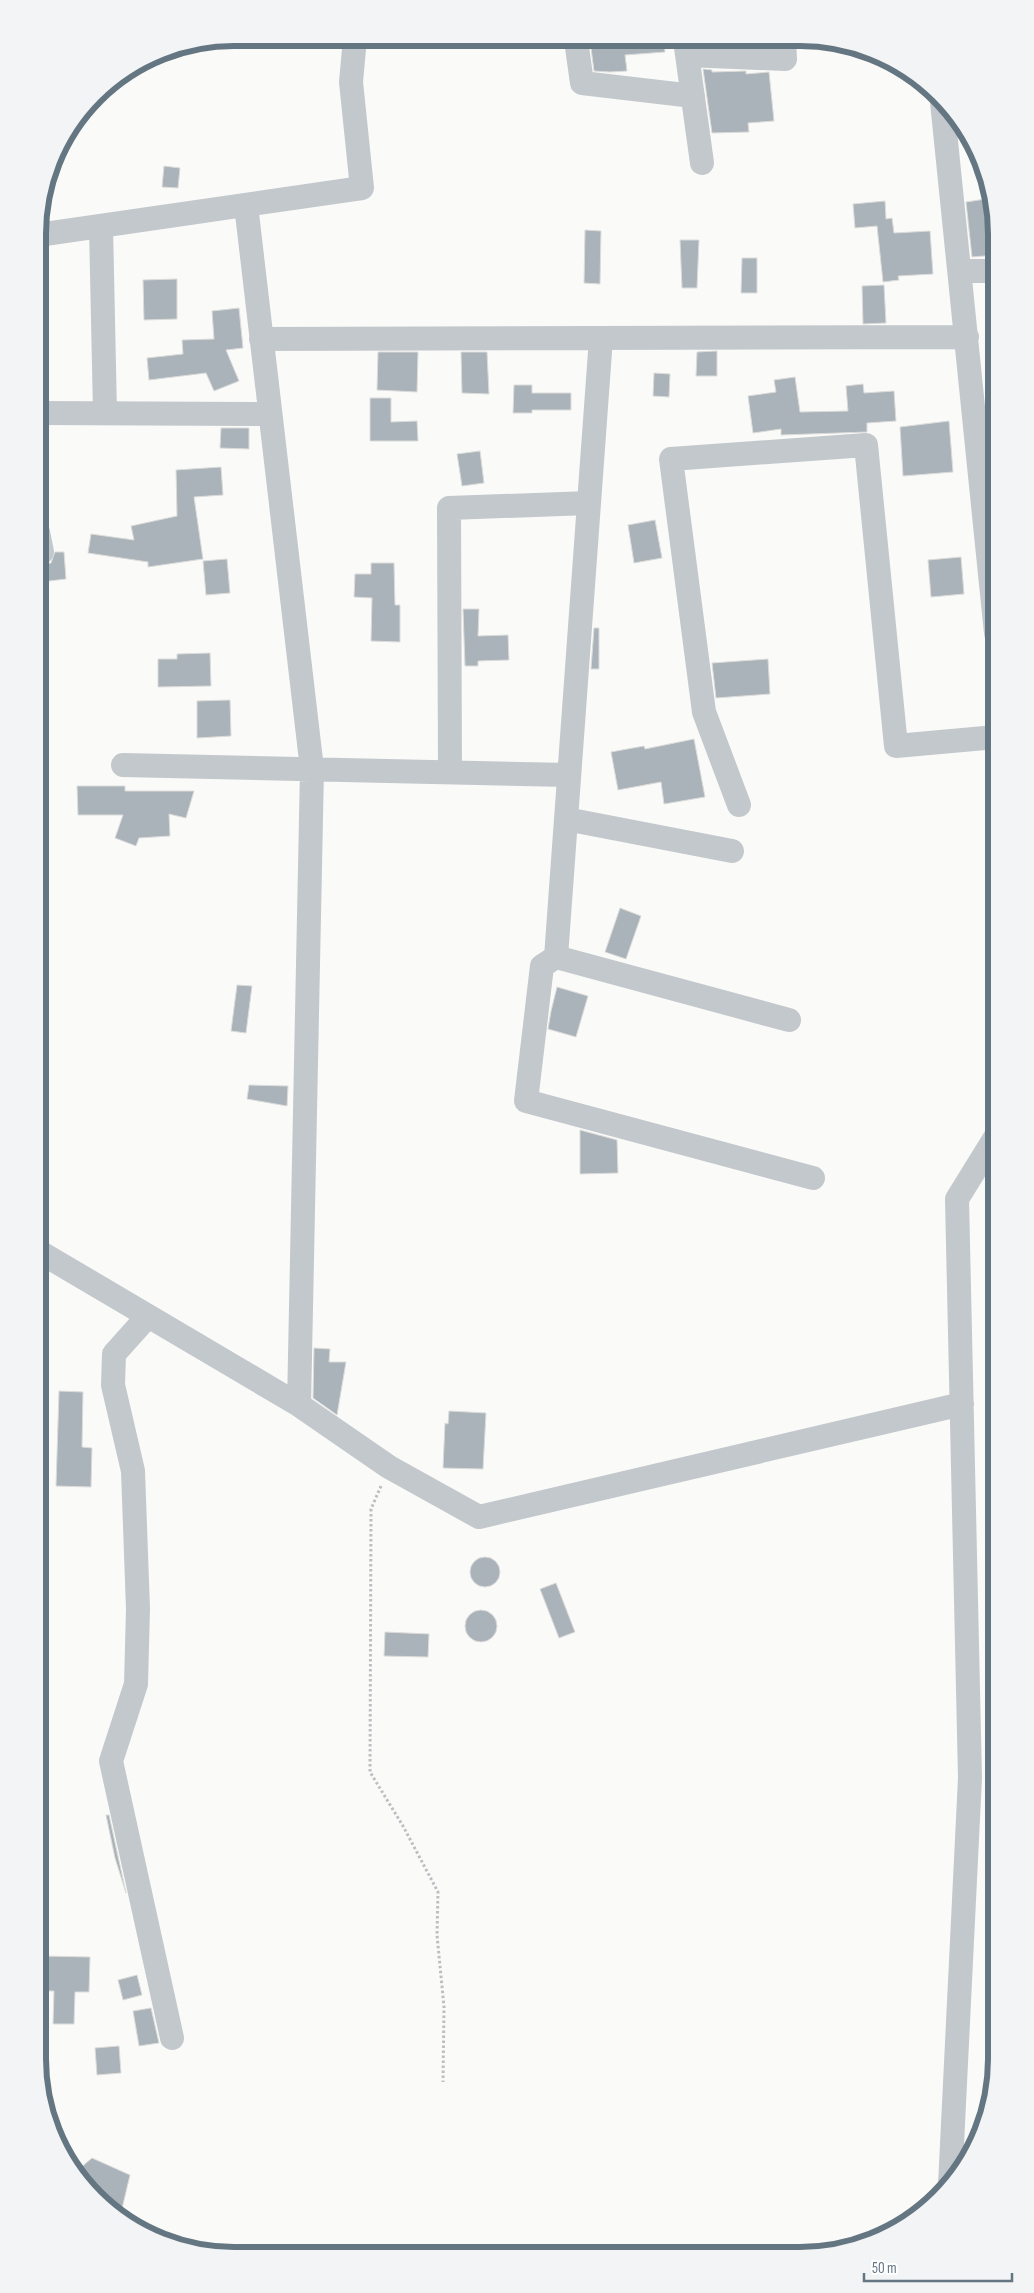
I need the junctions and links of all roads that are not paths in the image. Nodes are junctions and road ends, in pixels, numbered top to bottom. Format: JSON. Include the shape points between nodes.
{"nodes":[{"id":1,"x":354,"y":46,"type":"edge"},
{"id":2,"x":577,"y":46,"type":"edge"},
{"id":3,"x":784,"y":46,"type":"edge"},
{"id":4,"x":686,"y":47,"type":"edge"},
{"id":5,"x":693,"y":96,"type":"junction"},
{"id":6,"x":943,"y":113,"type":"edge"},
{"id":7,"x":702,"y":163,"type":"dead end"},
{"id":8,"x":246,"y":205,"type":"junction"},
{"id":9,"x":101,"y":226,"type":"junction"},
{"id":10,"x":46,"y":234,"type":"edge"},
{"id":11,"x":960,"y":270,"type":"junction"},
{"id":12,"x":988,"y":271,"type":"edge"},
{"id":13,"x":967,"y":337,"type":"junction"},
{"id":14,"x":602,"y":338,"type":"junction"},
{"id":15,"x":261,"y":339,"type":"junction"},
{"id":16,"x":46,"y":413,"type":"edge"},
{"id":17,"x":105,"y":413,"type":"junction"},
{"id":18,"x":270,"y":414,"type":"junction"},
{"id":19,"x":986,"y":428,"type":"edge"},
{"id":20,"x":988,"y":469,"type":"edge"},
{"id":21,"x":589,"y":503,"type":"junction"},
{"id":22,"x":988,"y":738,"type":"edge"},
{"id":23,"x":123,"y":765,"type":"dead end"},
{"id":24,"x":312,"y":769,"type":"junction"},
{"id":25,"x":450,"y":772,"type":"junction"},
{"id":26,"x":569,"y":775,"type":"junction"},
{"id":27,"x":739,"y":805,"type":"dead end"},
{"id":28,"x":566,"y":819,"type":"junction"},
{"id":29,"x":732,"y":851,"type":"dead end"},
{"id":30,"x":556,"y":957,"type":"junction"},
{"id":31,"x":788,"y":1020,"type":"dead end"},
{"id":32,"x":988,"y":1149,"type":"edge"},
{"id":33,"x":813,"y":1178,"type":"dead end"},
{"id":34,"x":46,"y":1257,"type":"edge"},
{"id":35,"x":148,"y":1316,"type":"junction"},
{"id":36,"x":962,"y":1404,"type":"junction"},
{"id":37,"x":299,"y":1405,"type":"junction"},
{"id":38,"x":172,"y":2038,"type":"dead end"},
{"id":39,"x":951,"y":2171,"type":"edge"}],
"edges":[{"from":1,"to":8,"type":"street","via":[[351,82],[362,188]]},
{"from":2,"to":5,"type":"street","via":[[582,83]]},
{"from":3,"to":4,"type":"street","via":[[785,59]]},
{"from":4,"to":5,"type":"street"},
{"from":5,"to":7,"type":"street"},
{"from":6,"to":11,"type":"street"},
{"from":8,"to":9,"type":"street"},
{"from":8,"to":15,"type":"street"},
{"from":9,"to":10,"type":"street"},
{"from":9,"to":17,"type":"street"},
{"from":11,"to":12,"type":"street"},
{"from":11,"to":13,"type":"street"},
{"from":13,"to":14,"type":"street"},
{"from":13,"to":19,"type":"street"},
{"from":14,"to":15,"type":"street"},
{"from":14,"to":21,"type":"street"},
{"from":15,"to":18,"type":"street"},
{"from":16,"to":17,"type":"street"},
{"from":17,"to":18,"type":"street"},
{"from":18,"to":24,"type":"street"},
{"from":19,"to":20,"type":"street"},
{"from":21,"to":25,"type":"street","via":[[449,508]]},
{"from":21,"to":26,"type":"street"},
{"from":22,"to":27,"type":"street","via":[[896,746],[866,445],[672,459],[704,712]]},
{"from":23,"to":24,"type":"street"},
{"from":24,"to":25,"type":"street"},
{"from":24,"to":37,"type":"street"},
{"from":25,"to":26,"type":"street"},
{"from":26,"to":28,"type":"street"},
{"from":28,"to":29,"type":"street"},
{"from":28,"to":30,"type":"street"},
{"from":30,"to":31,"type":"street"},
{"from":30,"to":33,"type":"street","via":[[542,966],[526,1101]]},
{"from":32,"to":36,"type":"street","via":[[957,1199]]},
{"from":34,"to":35,"type":"street"},
{"from":35,"to":37,"type":"street"},
{"from":35,"to":38,"type":"street","via":[[114,1354],[113,1385],[133,1471],[138,1609],[136,1684],[111,1761]]},
{"from":36,"to":37,"type":"street","via":[[479,1517],[389,1466]]},
{"from":36,"to":39,"type":"street","via":[[970,1778]]}]}
